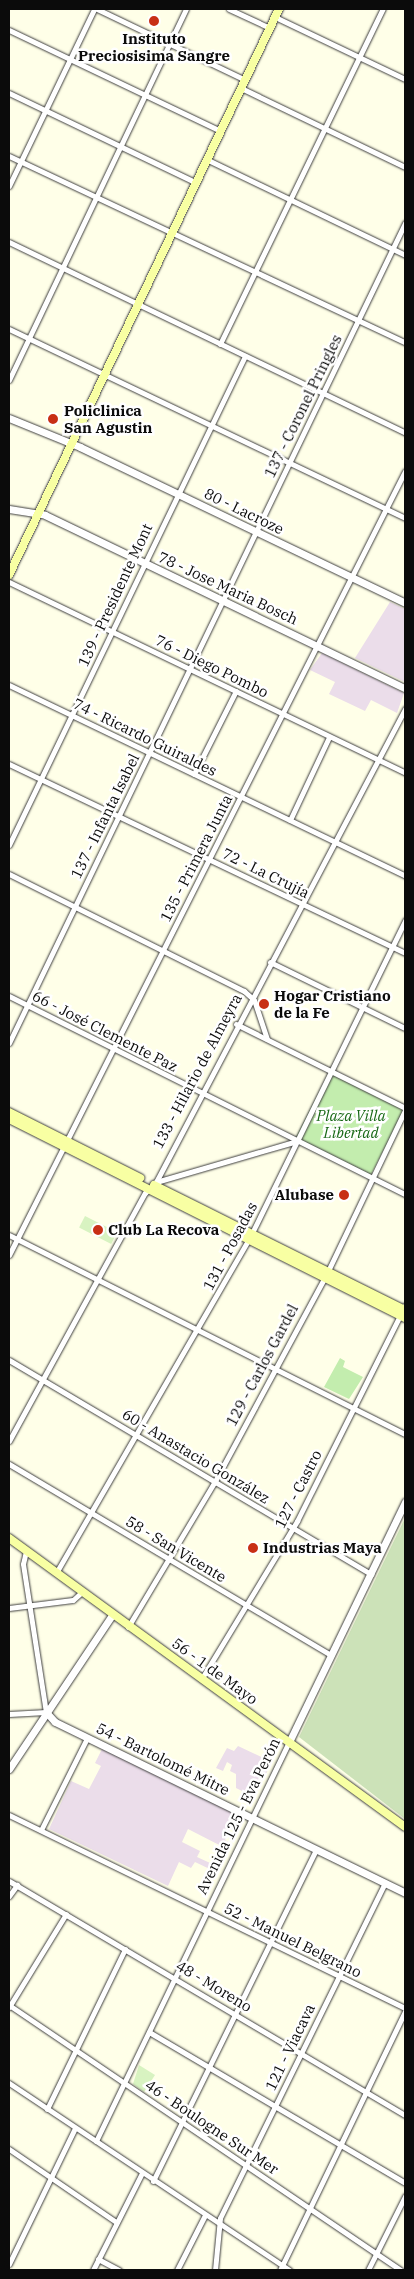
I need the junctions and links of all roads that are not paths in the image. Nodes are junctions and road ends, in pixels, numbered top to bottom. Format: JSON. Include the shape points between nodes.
{"nodes":[{"id":1,"x":96,"y":9,"type":"edge"},
{"id":2,"x":186,"y":9,"type":"edge"},
{"id":3,"x":229,"y":9,"type":"edge"},
{"id":4,"x":279,"y":9,"type":"edge"},
{"id":5,"x":383,"y":9,"type":"edge"},
{"id":6,"x":275,"y":17,"type":"junction"},
{"id":7,"x":270,"y":28,"type":"junction"},
{"id":8,"x":9,"y":30,"type":"edge"},
{"id":9,"x":170,"y":44,"type":"junction"},
{"id":10,"x":360,"y":57,"type":"junction"},
{"id":11,"x":70,"y":59,"type":"junction"},
{"id":12,"x":245,"y":80,"type":"junction"},
{"id":13,"x":405,"y":80,"type":"edge"},
{"id":14,"x":241,"y":88,"type":"junction"},
{"id":15,"x":9,"y":93,"type":"edge"},
{"id":16,"x":145,"y":95,"type":"junction"},
{"id":17,"x":46,"y":110,"type":"junction"},
{"id":18,"x":326,"y":129,"type":"junction"},
{"id":19,"x":221,"y":131,"type":"junction"},
{"id":20,"x":121,"y":146,"type":"junction"},
{"id":21,"x":9,"y":156,"type":"edge"},
{"id":22,"x":208,"y":160,"type":"junction"},
{"id":23,"x":20,"y":162,"type":"junction"},
{"id":24,"x":405,"y":167,"type":"edge"},
{"id":25,"x":197,"y":183,"type":"junction"},
{"id":26,"x":9,"y":186,"type":"edge"},
{"id":27,"x":96,"y":197,"type":"junction"},
{"id":28,"x":292,"y":201,"type":"junction"},
{"id":29,"x":405,"y":223,"type":"edge"},
{"id":30,"x":173,"y":233,"type":"junction"},
{"id":31,"x":9,"y":242,"type":"edge"},
{"id":32,"x":393,"y":249,"type":"junction"},
{"id":33,"x":405,"y":255,"type":"edge"},
{"id":34,"x":62,"y":267,"type":"junction"},
{"id":35,"x":258,"y":273,"type":"junction"},
{"id":36,"x":139,"y":305,"type":"junction"},
{"id":37,"x":360,"y":320,"type":"junction"},
{"id":38,"x":9,"y":329,"type":"edge"},
{"id":39,"x":29,"y":339,"type":"junction"},
{"id":40,"x":405,"y":342,"type":"edge"},
{"id":41,"x":220,"y":344,"type":"junction"},
{"id":42,"x":245,"y":356,"type":"junction"},
{"id":43,"x":104,"y":375,"type":"junction"},
{"id":44,"x":9,"y":380,"type":"edge"},
{"id":45,"x":324,"y":393,"type":"junction"},
{"id":46,"x":9,"y":418,"type":"edge"},
{"id":47,"x":211,"y":424,"type":"junction"},
{"id":48,"x":405,"y":433,"type":"edge"},
{"id":49,"x":72,"y":444,"type":"junction"},
{"id":50,"x":289,"y":463,"type":"junction"},
{"id":51,"x":405,"y":471,"type":"edge"},
{"id":52,"x":177,"y":494,"type":"junction"},
{"id":53,"x":386,"y":509,"type":"junction"},
{"id":54,"x":9,"y":510,"type":"edge"},
{"id":55,"x":39,"y":513,"type":"junction"},
{"id":56,"x":405,"y":518,"type":"edge"},
{"id":57,"x":256,"y":532,"type":"junction"},
{"id":58,"x":144,"y":563,"type":"junction"},
{"id":59,"x":9,"y":575,"type":"edge"},
{"id":60,"x":352,"y":578,"type":"junction"},
{"id":61,"x":9,"y":582,"type":"edge"},
{"id":62,"x":223,"y":600,"type":"junction"},
{"id":63,"x":405,"y":603,"type":"edge"},
{"id":64,"x":111,"y":632,"type":"junction"},
{"id":65,"x":317,"y":646,"type":"junction"},
{"id":66,"x":190,"y":669,"type":"junction"},
{"id":67,"x":9,"y":685,"type":"edge"},
{"id":68,"x":405,"y":688,"type":"edge"},
{"id":69,"x":236,"y":690,"type":"junction"},
{"id":70,"x":405,"y":709,"type":"edge"},
{"id":71,"x":284,"y":714,"type":"junction"},
{"id":72,"x":72,"y":716,"type":"junction"},
{"id":73,"x":329,"y":737,"type":"junction"},
{"id":74,"x":149,"y":753,"type":"junction"},
{"id":75,"x":378,"y":760,"type":"junction"},
{"id":76,"x":9,"y":764,"type":"edge"},
{"id":77,"x":405,"y":773,"type":"edge"},
{"id":78,"x":194,"y":774,"type":"junction"},
{"id":79,"x":41,"y":779,"type":"junction"},
{"id":80,"x":242,"y":797,"type":"junction"},
{"id":81,"x":119,"y":817,"type":"junction"},
{"id":82,"x":290,"y":820,"type":"junction"},
{"id":83,"x":334,"y":842,"type":"junction"},
{"id":84,"x":9,"y":845,"type":"edge"},
{"id":85,"x":209,"y":860,"type":"junction"},
{"id":86,"x":9,"y":874,"type":"edge"},
{"id":87,"x":405,"y":876,"type":"edge"},
{"id":88,"x":300,"y":904,"type":"junction"},
{"id":89,"x":74,"y":907,"type":"junction"},
{"id":90,"x":405,"y":920,"type":"edge"},
{"id":91,"x":392,"y":947,"type":"junction"},
{"id":92,"x":163,"y":950,"type":"junction"},
{"id":93,"x":405,"y":953,"type":"edge"},
{"id":94,"x":270,"y":962,"type":"junction"},
{"id":95,"x":9,"y":996,"type":"edge"},
{"id":96,"x":251,"y":996,"type":"junction"},
{"id":97,"x":26,"y":1005,"type":"junction"},
{"id":98,"x":362,"y":1007,"type":"junction"},
{"id":99,"x":236,"y":1024,"type":"junction"},
{"id":100,"x":405,"y":1028,"type":"edge"},
{"id":101,"x":267,"y":1038,"type":"junction"},
{"id":102,"x":9,"y":1043,"type":"edge"},
{"id":103,"x":114,"y":1049,"type":"junction"},
{"id":104,"x":330,"y":1070,"type":"junction"},
{"id":105,"x":200,"y":1092,"type":"junction"},
{"id":106,"x":405,"y":1109,"type":"edge"},
{"id":107,"x":9,"y":1112,"type":"edge"},
{"id":108,"x":9,"y":1119,"type":"edge"},
{"id":109,"x":296,"y":1141,"type":"junction"},
{"id":110,"x":65,"y":1144,"type":"junction"},
{"id":111,"x":372,"y":1178,"type":"junction"},
{"id":112,"x":152,"y":1185,"type":"junction"},
{"id":113,"x":405,"y":1194,"type":"edge"},
{"id":114,"x":9,"y":1235,"type":"edge"},
{"id":115,"x":250,"y":1238,"type":"junction"},
{"id":116,"x":17,"y":1239,"type":"junction"},
{"id":117,"x":9,"y":1255,"type":"edge"},
{"id":118,"x":326,"y":1275,"type":"junction"},
{"id":119,"x":98,"y":1281,"type":"junction"},
{"id":120,"x":404,"y":1312,"type":"edge"},
{"id":121,"x":198,"y":1330,"type":"junction"},
{"id":122,"x":9,"y":1360,"type":"edge"},
{"id":123,"x":275,"y":1370,"type":"junction"},
{"id":124,"x":44,"y":1380,"type":"junction"},
{"id":125,"x":353,"y":1408,"type":"junction"},
{"id":126,"x":405,"y":1434,"type":"edge"},
{"id":127,"x":139,"y":1436,"type":"junction"},
{"id":128,"x":9,"y":1441,"type":"edge"},
{"id":129,"x":9,"y":1464,"type":"edge"},
{"id":130,"x":214,"y":1483,"type":"junction"},
{"id":131,"x":405,"y":1502,"type":"edge"},
{"id":132,"x":93,"y":1514,"type":"junction"},
{"id":133,"x":293,"y":1528,"type":"junction"},
{"id":134,"x":9,"y":1538,"type":"edge"},
{"id":135,"x":26,"y":1551,"type":"junction"},
{"id":136,"x":170,"y":1560,"type":"junction"},
{"id":137,"x":56,"y":1573,"type":"junction"},
{"id":138,"x":371,"y":1574,"type":"junction"},
{"id":139,"x":82,"y":1592,"type":"junction"},
{"id":140,"x":29,"y":1606,"type":"junction"},
{"id":141,"x":246,"y":1606,"type":"junction"},
{"id":142,"x":9,"y":1608,"type":"edge"},
{"id":143,"x":112,"y":1615,"type":"junction"},
{"id":144,"x":128,"y":1627,"type":"junction"},
{"id":145,"x":331,"y":1654,"type":"junction"},
{"id":146,"x":202,"y":1678,"type":"junction"},
{"id":147,"x":46,"y":1712,"type":"junction"},
{"id":148,"x":9,"y":1714,"type":"edge"},
{"id":149,"x":87,"y":1738,"type":"junction"},
{"id":150,"x":289,"y":1742,"type":"junction"},
{"id":151,"x":9,"y":1768,"type":"edge"},
{"id":152,"x":9,"y":1815,"type":"edge"},
{"id":153,"x":252,"y":1817,"type":"junction"},
{"id":154,"x":405,"y":1827,"type":"edge"},
{"id":155,"x":41,"y":1830,"type":"junction"},
{"id":156,"x":316,"y":1850,"type":"junction"},
{"id":157,"x":9,"y":1881,"type":"edge"},
{"id":158,"x":385,"y":1883,"type":"junction"},
{"id":159,"x":17,"y":1885,"type":"junction"},
{"id":160,"x":405,"y":1893,"type":"edge"},
{"id":161,"x":9,"y":1896,"type":"edge"},
{"id":162,"x":207,"y":1912,"type":"junction"},
{"id":163,"x":66,"y":1914,"type":"junction"},
{"id":164,"x":271,"y":1943,"type":"junction"},
{"id":165,"x":125,"y":1949,"type":"junction"},
{"id":166,"x":339,"y":1976,"type":"junction"},
{"id":167,"x":175,"y":1977,"type":"junction"},
{"id":168,"x":9,"y":2006,"type":"edge"},
{"id":169,"x":405,"y":2010,"type":"edge"},
{"id":170,"x":235,"y":2014,"type":"junction"},
{"id":171,"x":149,"y":2032,"type":"junction"},
{"id":172,"x":76,"y":2050,"type":"junction"},
{"id":173,"x":301,"y":2054,"type":"junction"},
{"id":174,"x":209,"y":2067,"type":"junction"},
{"id":175,"x":124,"y":2082,"type":"junction"},
{"id":176,"x":10,"y":2086,"type":"edge"},
{"id":177,"x":366,"y":2092,"type":"junction"},
{"id":178,"x":275,"y":2107,"type":"junction"},
{"id":179,"x":47,"y":2109,"type":"junction"},
{"id":180,"x":405,"y":2115,"type":"edge"},
{"id":181,"x":181,"y":2121,"type":"junction"},
{"id":182,"x":76,"y":2128,"type":"junction"},
{"id":183,"x":96,"y":2141,"type":"junction"},
{"id":184,"x":340,"y":2145,"type":"junction"},
{"id":185,"x":9,"y":2149,"type":"edge"},
{"id":186,"x":245,"y":2166,"type":"junction"},
{"id":187,"x":142,"y":2173,"type":"junction"},
{"id":188,"x":51,"y":2178,"type":"junction"},
{"id":189,"x":154,"y":2181,"type":"junction"},
{"id":190,"x":405,"y":2183,"type":"edge"},
{"id":191,"x":405,"y":2196,"type":"edge"},
{"id":192,"x":309,"y":2209,"type":"junction"},
{"id":193,"x":205,"y":2215,"type":"junction"},
{"id":194,"x":116,"y":2222,"type":"junction"},
{"id":195,"x":219,"y":2223,"type":"junction"},
{"id":196,"x":376,"y":2254,"type":"junction"},
{"id":197,"x":98,"y":2259,"type":"junction"},
{"id":198,"x":9,"y":2264,"type":"edge"},
{"id":199,"x":281,"y":2268,"type":"edge"},
{"id":200,"x":93,"y":2270,"type":"edge"},
{"id":201,"x":119,"y":2270,"type":"edge"},
{"id":202,"x":178,"y":2270,"type":"edge"},
{"id":203,"x":215,"y":2270,"type":"edge"},
{"id":204,"x":289,"y":2270,"type":"edge"},
{"id":205,"x":368,"y":2270,"type":"edge"},
{"id":206,"x":401,"y":2270,"type":"edge"}],
"edges":[{"from":1,"to":9,"type":"street"},
{"from":1,"to":11,"type":"street"},
{"from":2,"to":9,"type":"street"},
{"from":3,"to":7,"type":"street"},
{"from":4,"to":6,"type":"main road"},
{"from":5,"to":10,"type":"street"},
{"from":6,"to":7,"type":"main road"},
{"from":6,"to":10,"type":"street"},
{"from":7,"to":12,"type":"main road"},
{"from":8,"to":11,"type":"street"},
{"from":9,"to":12,"type":"street"},
{"from":9,"to":16,"type":"street"},
{"from":10,"to":13,"type":"street"},
{"from":10,"to":18,"type":"street"},
{"from":11,"to":16,"type":"street"},
{"from":11,"to":17,"type":"street"},
{"from":12,"to":14,"type":"main road"},
{"from":14,"to":18,"type":"street"},
{"from":14,"to":19,"type":"main road"},
{"from":15,"to":17,"type":"street"},
{"from":16,"to":19,"type":"street"},
{"from":16,"to":20,"type":"street"},
{"from":17,"to":20,"type":"street"},
{"from":17,"to":23,"type":"street"},
{"from":18,"to":24,"type":"street"},
{"from":18,"to":28,"type":"street"},
{"from":19,"to":22,"type":"main road"},
{"from":20,"to":25,"type":"street"},
{"from":20,"to":27,"type":"street"},
{"from":21,"to":23,"type":"street"},
{"from":22,"to":25,"type":"main road"},
{"from":22,"to":28,"type":"street"},
{"from":23,"to":26,"type":"street"},
{"from":23,"to":27,"type":"street"},
{"from":25,"to":30,"type":"main road"},
{"from":27,"to":30,"type":"street"},
{"from":27,"to":34,"type":"street"},
{"from":28,"to":32,"type":"street"},
{"from":28,"to":35,"type":"street"},
{"from":29,"to":32,"type":"street","name":"137 - Coronel Pringles"},
{"from":30,"to":35,"type":"street"},
{"from":30,"to":36,"type":"main road"},
{"from":31,"to":34,"type":"street"},
{"from":32,"to":33,"type":"street"},
{"from":32,"to":37,"type":"street","name":"137 - Coronel Pringles"},
{"from":34,"to":36,"type":"street"},
{"from":34,"to":39,"type":"street"},
{"from":35,"to":37,"type":"street"},
{"from":35,"to":41,"type":"street"},
{"from":36,"to":41,"type":"street"},
{"from":36,"to":43,"type":"main road"},
{"from":37,"to":40,"type":"street"},
{"from":37,"to":45,"type":"street","name":"137 - Coronel Pringles"},
{"from":38,"to":39,"type":"street"},
{"from":39,"to":43,"type":"street"},
{"from":39,"to":44,"type":"street"},
{"from":41,"to":42,"type":"street"},
{"from":42,"to":45,"type":"street"},
{"from":42,"to":47,"type":"street","name":"139 - Presidente Mont"},
{"from":43,"to":47,"type":"street"},
{"from":43,"to":49,"type":"main road"},
{"from":45,"to":48,"type":"street"},
{"from":45,"to":50,"type":"street","name":"137 - Coronel Pringles"},
{"from":46,"to":49,"type":"street","name":"80 - Lacroze"},
{"from":47,"to":50,"type":"street"},
{"from":47,"to":52,"type":"street","name":"139 - Presidente Mont"},
{"from":49,"to":52,"type":"street","name":"80 - Lacroze"},
{"from":49,"to":55,"type":"main road"},
{"from":50,"to":53,"type":"street"},
{"from":50,"to":57,"type":"street","name":"137 - Coronel Pringles"},
{"from":51,"to":53,"type":"street","name":"135 - Primera Junta"},
{"from":52,"to":57,"type":"street","name":"80 - Lacroze"},
{"from":52,"to":58,"type":"street","name":"139 - Presidente Mont"},
{"from":53,"to":56,"type":"street"},
{"from":53,"to":60,"type":"street","name":"135 - Primera Junta"},
{"from":54,"to":55,"type":"street","name":"78 - Jose Maria Bosch"},
{"from":55,"to":58,"type":"street","name":"78 - Jose Maria Bosch"},
{"from":55,"to":59,"type":"main road"},
{"from":57,"to":60,"type":"street","name":"80 - Lacroze"},
{"from":57,"to":62,"type":"street","name":"137 - Coronel Pringles"},
{"from":58,"to":62,"type":"street","name":"78 - Jose Maria Bosch"},
{"from":58,"to":64,"type":"street","name":"139 - Presidente Mont"},
{"from":60,"to":63,"type":"street","name":"80 - Lacroze"},
{"from":60,"to":65,"type":"street","name":"135 - Primera Junta"},
{"from":61,"to":64,"type":"street","name":"76 - Diego Pombo"},
{"from":62,"to":65,"type":"street","name":"78 - Jose Maria Bosch"},
{"from":62,"to":66,"type":"street","name":"137 - Infanta Isabel"},
{"from":64,"to":66,"type":"street","name":"76 - Diego Pombo"},
{"from":64,"to":72,"type":"street","name":"139 - Presidente Mont"},
{"from":65,"to":68,"type":"street","name":"78 - Jose Maria Bosch"},
{"from":65,"to":71,"type":"street","name":"135 - Primera Junta"},
{"from":66,"to":69,"type":"street","name":"76 - Diego Pombo"},
{"from":66,"to":74,"type":"street","name":"137 - Infanta Isabel"},
{"from":67,"to":72,"type":"street","name":"74 - Ricardo Guiraldes"},
{"from":69,"to":71,"type":"street","name":"76 - Diego Pombo"},
{"from":69,"to":78,"type":"street"},
{"from":70,"to":75,"type":"street","name":"133 - Hilario de Almeyra"},
{"from":71,"to":73,"type":"street","name":"76 - Diego Pombo"},
{"from":71,"to":80,"type":"street","name":"135 - Primera Junta"},
{"from":72,"to":74,"type":"street","name":"74 - Ricardo Guiraldes"},
{"from":72,"to":79,"type":"street","name":"139 - Presidente Mont"},
{"from":73,"to":75,"type":"street","name":"76 - Diego Pombo"},
{"from":73,"to":82,"type":"street"},
{"from":74,"to":78,"type":"street","name":"74 - Ricardo Guiraldes"},
{"from":74,"to":81,"type":"street","name":"137 - Infanta Isabel"},
{"from":75,"to":77,"type":"street","name":"76 - Diego Pombo"},
{"from":75,"to":83,"type":"street","name":"133 - Hilario de Almeyra"},
{"from":76,"to":79,"type":"street","name":"72 - La Crujía"},
{"from":78,"to":80,"type":"street","name":"74 - Ricardo Guiraldes"},
{"from":79,"to":81,"type":"street","name":"72 - La Crujía"},
{"from":79,"to":84,"type":"street","name":"139 - Presidente Mont"},
{"from":80,"to":82,"type":"street","name":"74 - Ricardo Guiraldes"},
{"from":80,"to":85,"type":"street","name":"135 - Primera Junta"},
{"from":81,"to":85,"type":"street","name":"72 - La Crujía"},
{"from":81,"to":89,"type":"street","name":"137 - Infanta Isabel"},
{"from":82,"to":83,"type":"street","name":"74 - Ricardo Guiraldes"},
{"from":83,"to":87,"type":"street","name":"74 - Ricardo Guiraldes"},
{"from":83,"to":88,"type":"street","name":"133 - Hilario de Almeyra"},
{"from":85,"to":88,"type":"street","name":"72 - La Crujía"},
{"from":85,"to":92,"type":"street","name":"135 - Primera Junta"},
{"from":86,"to":89,"type":"street"},
{"from":88,"to":91,"type":"street","name":"72 - La Crujía"},
{"from":88,"to":94,"type":"street","name":"133 - Hilario de Almeyra"},
{"from":89,"to":92,"type":"street"},
{"from":89,"to":97,"type":"street","name":"137 - Infanta Isabel"},
{"from":90,"to":91,"type":"street","name":"131 - Posadas"},
{"from":91,"to":93,"type":"street","name":"72 - La Crujía"},
{"from":91,"to":98,"type":"street","name":"131 - Posadas"},
{"from":92,"to":96,"type":"street"},
{"from":92,"to":103,"type":"street","name":"135 - Primera Junta"},
{"from":94,"to":96,"type":"street","name":"133 - Hilario de Almeyra"},
{"from":94,"to":98,"type":"street"},
{"from":95,"to":97,"type":"street","name":"66 - José Clemente Paz"},
{"from":96,"to":99,"type":"street","name":"133 - Hilario de Almeyra"},
{"from":96,"to":101,"type":"street"},
{"from":97,"to":102,"type":"street","name":"137 - Infanta Isabel"},
{"from":97,"to":103,"type":"street","name":"66 - José Clemente Paz"},
{"from":98,"to":100,"type":"street"},
{"from":98,"to":104,"type":"street","name":"131 - Posadas"},
{"from":99,"to":101,"type":"street"},
{"from":99,"to":105,"type":"street","name":"133 - Hilario de Almeyra"},
{"from":101,"to":104,"type":"street"},
{"from":103,"to":105,"type":"street","name":"66 - José Clemente Paz"},
{"from":103,"to":110,"type":"street","name":"135 - Primera Junta"},
{"from":104,"to":106,"type":"street"},
{"from":104,"to":109,"type":"street","name":"131 - Posadas"},
{"from":105,"to":109,"type":"street","name":"66 - José Clemente Paz"},
{"from":105,"to":112,"type":"street","name":"133 - Hilario de Almeyra"},
{"from":106,"to":111,"type":"street","name":"129 - Carlos Gardel"},
{"from":107,"to":110,"type":"main road"},
{"from":108,"to":110,"type":"main road"},
{"from":109,"to":111,"type":"street","name":"66 - José Clemente Paz"},
{"from":109,"to":112,"type":"street"},
{"from":109,"to":115,"type":"street","name":"131 - Posadas"},
{"from":110,"to":112,"type":"main road"},
{"from":110,"to":116,"type":"street","name":"135 - Primera Junta"},
{"from":111,"to":113,"type":"street","name":"66 - José Clemente Paz"},
{"from":111,"to":118,"type":"street","name":"129 - Carlos Gardel"},
{"from":112,"to":115,"type":"main road"},
{"from":112,"to":119,"type":"street","name":"133 - Hilario de Almeyra"},
{"from":114,"to":116,"type":"street"},
{"from":115,"to":118,"type":"main road"},
{"from":115,"to":121,"type":"street","name":"131 - Posadas"},
{"from":116,"to":117,"type":"street","name":"135 - Primera Junta"},
{"from":116,"to":119,"type":"street"},
{"from":118,"to":120,"type":"main road"},
{"from":118,"to":123,"type":"street","name":"129 - Carlos Gardel"},
{"from":119,"to":121,"type":"street"},
{"from":119,"to":124,"type":"street","name":"133 - Hilario de Almeyra"},
{"from":120,"to":125,"type":"street","name":"127 - Castro"},
{"from":121,"to":123,"type":"street"},
{"from":121,"to":127,"type":"street","name":"131 - Posadas"},
{"from":122,"to":124,"type":"street","name":"60 - Anastacio González"},
{"from":123,"to":125,"type":"street"},
{"from":123,"to":130,"type":"street","name":"129 - Carlos Gardel"},
{"from":124,"to":127,"type":"street","name":"60 - Anastacio González"},
{"from":124,"to":128,"type":"street","name":"133 - Hilario de Almeyra"},
{"from":125,"to":126,"type":"street"},
{"from":125,"to":133,"type":"street","name":"127 - Castro"},
{"from":127,"to":130,"type":"street","name":"60 - Anastacio González"},
{"from":127,"to":132,"type":"street","name":"131 - Posadas"},
{"from":129,"to":132,"type":"street","name":"58 - San Vicente"},
{"from":130,"to":133,"type":"street","name":"60 - Anastacio González"},
{"from":130,"to":136,"type":"street","name":"129 - Carlos Gardel"},
{"from":131,"to":138,"type":"street","name":"Avenida 125 - Eva Perón"},
{"from":132,"to":136,"type":"street","name":"58 - San Vicente"},
{"from":132,"to":137,"type":"street","name":"131 - Posadas"},
{"from":133,"to":138,"type":"street","name":"60 - Anastacio González"},
{"from":133,"to":141,"type":"street","name":"127 - Castro"},
{"from":134,"to":135,"type":"main road","name":"56 - 1 de Mayo"},
{"from":135,"to":137,"type":"main road","name":"56 - 1 de Mayo"},
{"from":135,"to":140,"type":"street"},
{"from":136,"to":141,"type":"street","name":"58 - San Vicente"},
{"from":136,"to":144,"type":"street","name":"129 - Carlos Gardel"},
{"from":137,"to":139,"type":"main road","name":"56 - 1 de Mayo"},
{"from":138,"to":145,"type":"street","name":"Avenida 125 - Eva Perón"},
{"from":139,"to":140,"type":"street","via":[[73,1600]]},
{"from":139,"to":143,"type":"main road","name":"56 - 1 de Mayo"},
{"from":140,"to":142,"type":"street"},
{"from":140,"to":147,"type":"street"},
{"from":141,"to":145,"type":"street","name":"58 - San Vicente"},
{"from":141,"to":146,"type":"street","name":"127 - Castro"},
{"from":143,"to":144,"type":"main road","name":"56 - 1 de Mayo"},
{"from":143,"to":147,"type":"street"},
{"from":144,"to":146,"type":"main road","name":"56 - 1 de Mayo"},
{"from":145,"to":150,"type":"street","name":"Avenida 125 - Eva Perón"},
{"from":146,"to":150,"type":"main road","name":"56 - 1 de Mayo"},
{"from":147,"to":148,"type":"street"},
{"from":147,"to":149,"type":"street","name":"54 - Bartolomé Mitre","via":[[49,1719]]},
{"from":147,"to":151,"type":"street"},
{"from":149,"to":153,"type":"street","name":"54 - Bartolomé Mitre"},
{"from":149,"to":155,"type":"street"},
{"from":150,"to":153,"type":"street","name":"Avenida 125 - Eva Perón"},
{"from":150,"to":154,"type":"main road","name":"56 - 1 de Mayo"},
{"from":152,"to":155,"type":"street","name":"52 - Manuel Belgrano"},
{"from":153,"to":156,"type":"street","name":"54 - Bartolomé Mitre"},
{"from":153,"to":162,"type":"street","name":"Avenida 125 - Eva Perón"},
{"from":155,"to":162,"type":"street","name":"52 - Manuel Belgrano"},
{"from":156,"to":158,"type":"street","name":"54 - Bartolomé Mitre"},
{"from":156,"to":164,"type":"street"},
{"from":157,"to":159,"type":"street","name":"48 - Moreno"},
{"from":158,"to":160,"type":"street","name":"54 - Bartolomé Mitre"},
{"from":158,"to":166,"type":"street","name":"121 - Viacava"},
{"from":159,"to":161,"type":"street"},
{"from":159,"to":163,"type":"street","name":"48 - Moreno"},
{"from":162,"to":164,"type":"street","name":"52 - Manuel Belgrano"},
{"from":162,"to":167,"type":"street","name":"Avenida 125 - Eva Perón"},
{"from":163,"to":165,"type":"street","name":"48 - Moreno"},
{"from":163,"to":168,"type":"street"},
{"from":164,"to":166,"type":"street","name":"52 - Manuel Belgrano"},
{"from":164,"to":170,"type":"street"},
{"from":165,"to":167,"type":"street","name":"48 - Moreno"},
{"from":165,"to":172,"type":"street"},
{"from":166,"to":169,"type":"street","name":"52 - Manuel Belgrano"},
{"from":166,"to":173,"type":"street","name":"121 - Viacava"},
{"from":167,"to":170,"type":"street","name":"48 - Moreno"},
{"from":167,"to":171,"type":"street","name":"Avenida 125 - Eva Perón"},
{"from":168,"to":172,"type":"street","name":"46 - Boulogne Sur Mer"},
{"from":169,"to":177,"type":"street"},
{"from":170,"to":173,"type":"street","name":"48 - Moreno"},
{"from":170,"to":174,"type":"street"},
{"from":171,"to":174,"type":"street"},
{"from":171,"to":175,"type":"street","name":"Avenida 125 - Eva Perón"},
{"from":172,"to":175,"type":"street","name":"46 - Boulogne Sur Mer"},
{"from":172,"to":179,"type":"street"},
{"from":173,"to":177,"type":"street","name":"48 - Moreno"},
{"from":173,"to":178,"type":"street","name":"121 - Viacava"},
{"from":174,"to":178,"type":"street"},
{"from":174,"to":181,"type":"street"},
{"from":175,"to":181,"type":"street","name":"46 - Boulogne Sur Mer"},
{"from":175,"to":183,"type":"street","name":"Avenida 125 - Eva Perón"},
{"from":176,"to":179,"type":"street"},
{"from":177,"to":180,"type":"street","name":"48 - Moreno"},
{"from":177,"to":184,"type":"street"},
{"from":178,"to":184,"type":"street"},
{"from":178,"to":186,"type":"street","name":"121 - Viacava"},
{"from":179,"to":182,"type":"street"},
{"from":181,"to":186,"type":"street","name":"46 - Boulogne Sur Mer"},
{"from":181,"to":189,"type":"street"},
{"from":182,"to":183,"type":"street"},
{"from":182,"to":188,"type":"street"},
{"from":183,"to":187,"type":"street"},
{"from":184,"to":190,"type":"street"},
{"from":184,"to":192,"type":"street"},
{"from":185,"to":188,"type":"street"},
{"from":186,"to":192,"type":"street","name":"46 - Boulogne Sur Mer"},
{"from":186,"to":195,"type":"street","name":"121 - Viacava"},
{"from":187,"to":189,"type":"street"},
{"from":187,"to":194,"type":"street"},
{"from":188,"to":194,"type":"street"},
{"from":188,"to":198,"type":"street"},
{"from":189,"to":193,"type":"street"},
{"from":191,"to":196,"type":"street"},
{"from":192,"to":196,"type":"street","name":"46 - Boulogne Sur Mer"},
{"from":192,"to":199,"type":"street"},
{"from":193,"to":195,"type":"street"},
{"from":193,"to":202,"type":"street"},
{"from":194,"to":197,"type":"street"},
{"from":195,"to":199,"type":"street"},
{"from":195,"to":203,"type":"street","name":"121 - Viacava"},
{"from":196,"to":205,"type":"street"},
{"from":196,"to":206,"type":"street","name":"46 - Boulogne Sur Mer"},
{"from":197,"to":200,"type":"street"},
{"from":197,"to":201,"type":"street"},
{"from":199,"to":204,"type":"street"}]}
